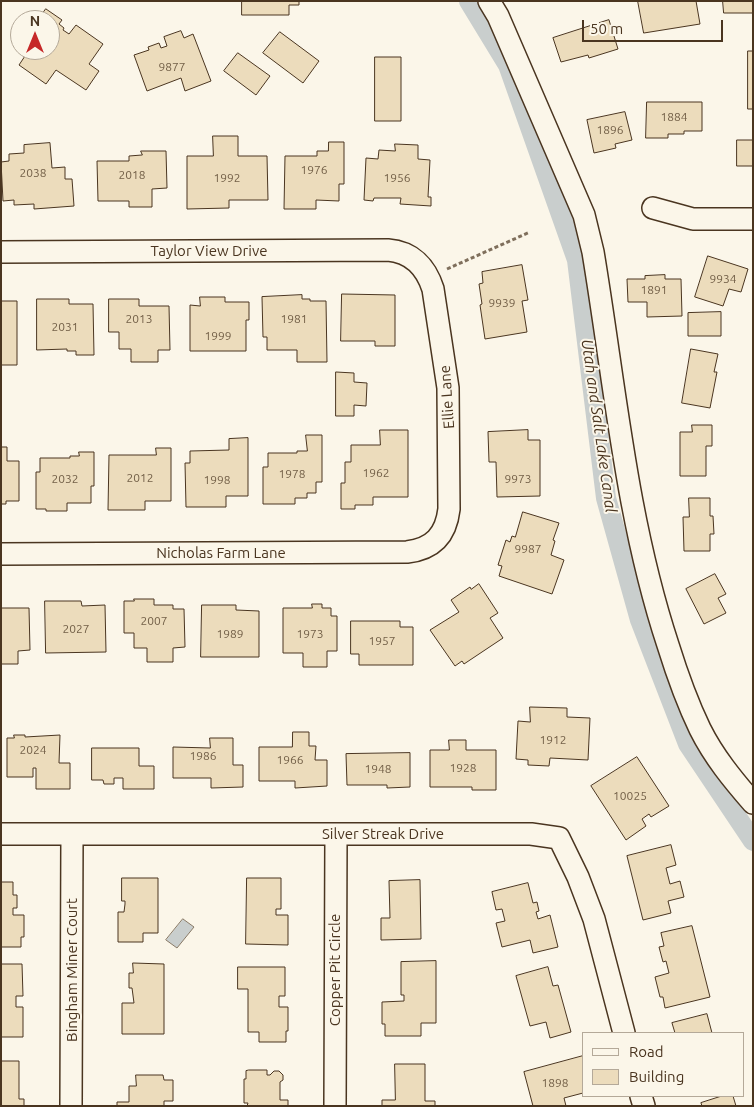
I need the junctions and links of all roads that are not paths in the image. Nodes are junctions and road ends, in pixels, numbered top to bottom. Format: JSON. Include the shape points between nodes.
{"nodes":[{"id":1,"x":489,"y":1,"type":"edge"},
{"id":2,"x":653,"y":208,"type":"dead end"},
{"id":3,"x":753,"y":219,"type":"edge"},
{"id":4,"x":1,"y":252,"type":"edge"},
{"id":5,"x":414,"y":259,"type":"joint"},
{"id":6,"x":437,"y":540,"type":"joint"},
{"id":7,"x":1,"y":554,"type":"edge"},
{"id":8,"x":753,"y":803,"type":"edge"},
{"id":9,"x":1,"y":834,"type":"edge"},
{"id":10,"x":72,"y":834,"type":"junction"},
{"id":11,"x":336,"y":834,"type":"junction"},
{"id":12,"x":624,"y":1032,"type":"edge"},
{"id":13,"x":71,"y":1106,"type":"edge"},
{"id":14,"x":335,"y":1106,"type":"edge"}],
"edges":[{"from":1,"to":8,"type":"street","via":[[584,215],[593,252],[629,490],[658,617],[701,730],[721,764]]},
{"from":2,"to":3,"type":"street","via":[[693,218]]},
{"from":4,"to":5,"type":"street","name":"Taylor View Drive","via":[[388,250]]},
{"from":5,"to":6,"type":"street","name":"Ellie Lane","via":[[426,272],[433,289],[448,388],[449,509],[448,520]]},
{"from":6,"to":7,"type":"street","name":"Nicholas Farm Lane","via":[[418,551],[407,552]]},
{"from":9,"to":10,"type":"street","name":"Silver Streak Drive"},
{"from":10,"to":11,"type":"street","name":"Silver Streak Drive"},
{"from":10,"to":13,"type":"street","name":"Bingham Miner Court"},
{"from":11,"to":12,"type":"street","name":"Silver Streak Drive","via":[[531,834],[559,838],[594,919]]},
{"from":11,"to":14,"type":"street","name":"Copper Pit Circle"}]}
